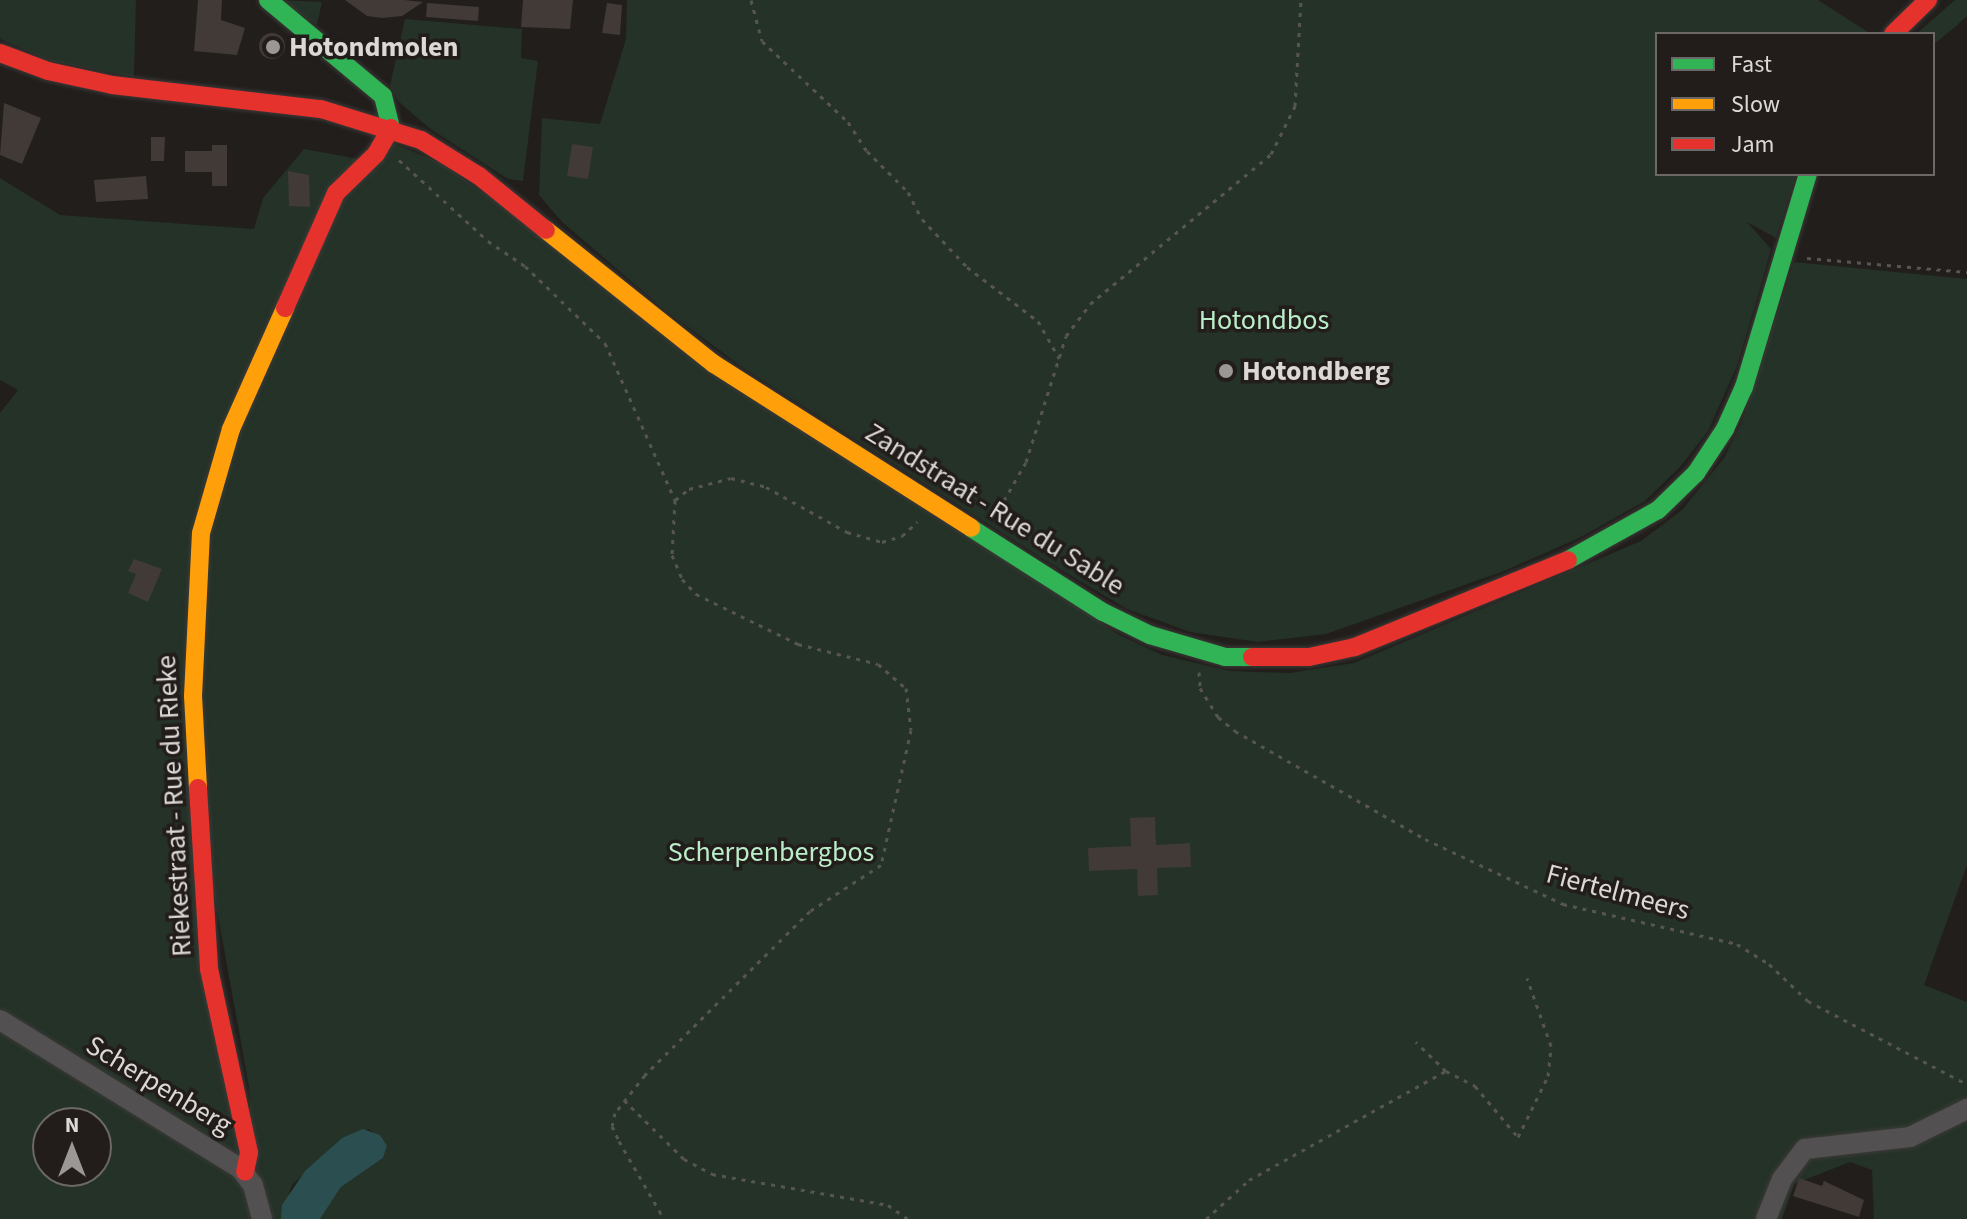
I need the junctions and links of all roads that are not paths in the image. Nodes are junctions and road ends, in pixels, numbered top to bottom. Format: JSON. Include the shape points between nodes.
{"nodes":[{"id":1,"x":268,"y":0,"type":"edge"},
{"id":2,"x":1928,"y":0,"type":"edge"},
{"id":3,"x":1895,"y":32,"type":"edge"},
{"id":4,"x":0,"y":53,"type":"edge"},
{"id":5,"x":387,"y":136,"type":"junction"},
{"id":6,"x":1807,"y":176,"type":"edge"},
{"id":7,"x":0,"y":1020,"type":"edge"},
{"id":8,"x":1967,"y":1109,"type":"edge"},
{"id":9,"x":245,"y":1172,"type":"junction"},
{"id":10,"x":262,"y":1219,"type":"edge"},
{"id":11,"x":1766,"y":1219,"type":"edge"}],
"edges":[{"from":1,"to":5,"type":"main road","via":[[383,96]]},
{"from":2,"to":3,"type":"main road"},
{"from":4,"to":5,"type":"main road","name":"Zandstraat - Rue du Sable","via":[[69,77],[321,109]]},
{"from":5,"to":6,"type":"main road","name":"Zandstraat - Rue du Sable","via":[[459,161],[714,364],[1103,612],[1188,649],[1269,660],[1355,647],[1597,548],[1678,492],[1712,450],[1744,387]]},
{"from":5,"to":9,"type":"main road","name":"Riekestraat - Rue du Rieke","via":[[336,193],[231,429],[201,533],[193,696],[209,969],[249,1153]]},
{"from":7,"to":9,"type":"street","name":"Scherpenberg"},
{"from":8,"to":11,"type":"street","via":[[1910,1137],[1805,1149],[1782,1179]]},
{"from":9,"to":10,"type":"street","name":"Scherpenberg"}]}
